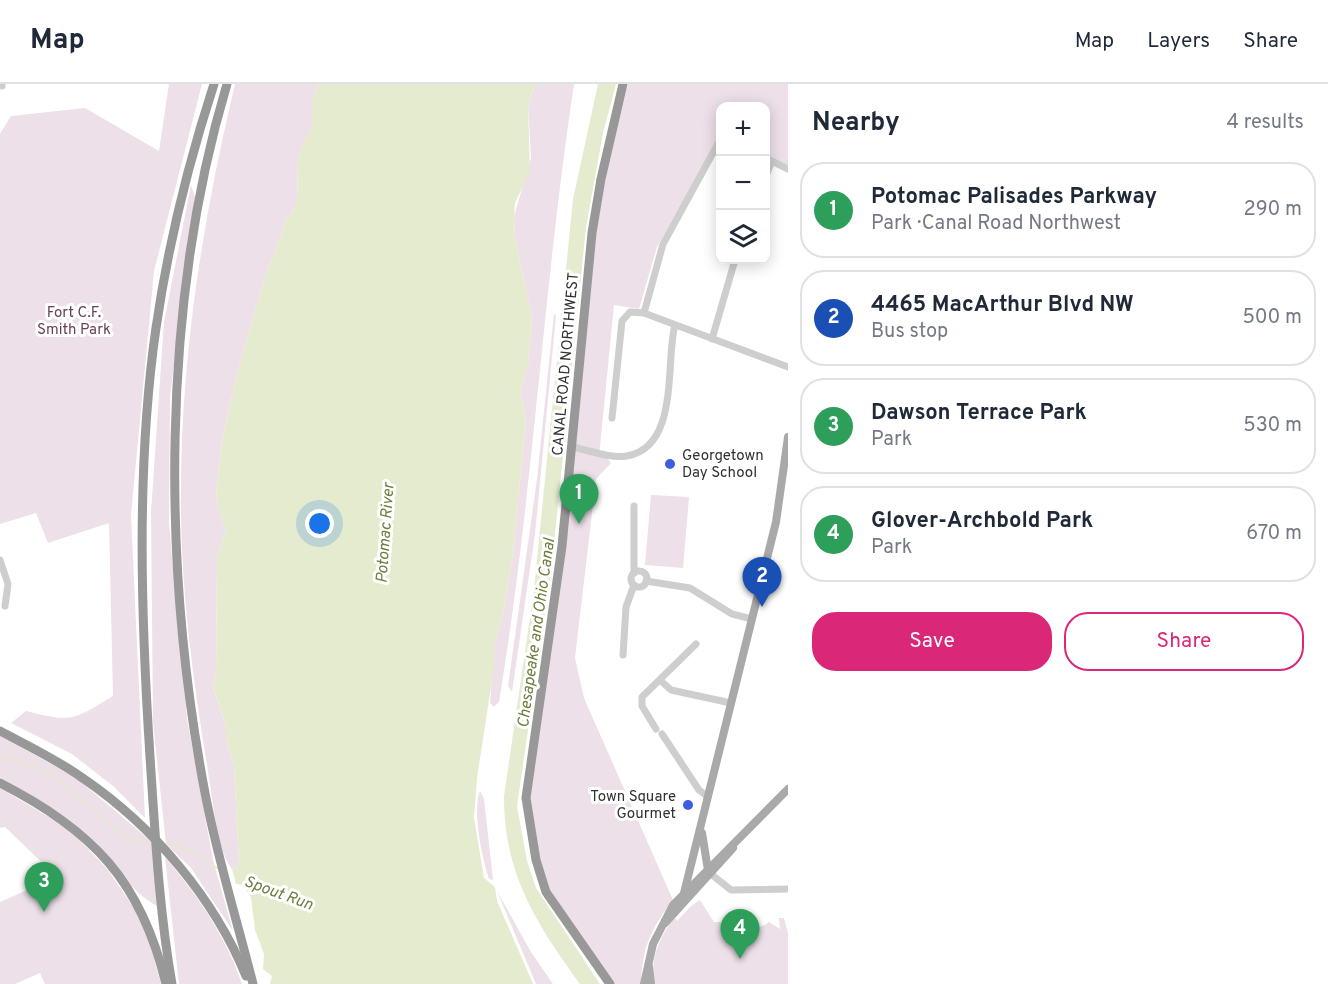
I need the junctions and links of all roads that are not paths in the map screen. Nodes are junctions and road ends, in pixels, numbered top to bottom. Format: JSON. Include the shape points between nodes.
{"nodes":[{"id":1,"x":214,"y":84,"type":"edge"},
{"id":2,"x":227,"y":84,"type":"edge"},
{"id":3,"x":623,"y":84,"type":"edge"},
{"id":4,"x":716,"y":147,"type":"edge"},
{"id":5,"x":770,"y":160,"type":"edge"},
{"id":6,"x":788,"y":169,"type":"edge"},
{"id":7,"x":734,"y":264,"type":"edge"},
{"id":8,"x":644,"y":314,"type":"junction"},
{"id":9,"x":675,"y":325,"type":"junction"},
{"id":10,"x":712,"y":339,"type":"junction"},
{"id":11,"x":788,"y":367,"type":"edge"},
{"id":12,"x":612,"y":418,"type":"dead end"},
{"id":13,"x":788,"y":437,"type":"edge"},
{"id":14,"x":572,"y":447,"type":"junction"},
{"id":15,"x":634,"y":506,"type":"dead end"},
{"id":16,"x":0,"y":560,"type":"edge"},
{"id":17,"x":634,"y":573,"type":"junction"},
{"id":18,"x":646,"y":581,"type":"junction"},
{"id":19,"x":634,"y":585,"type":"junction"},
{"id":20,"x":5,"y":606,"type":"dead end"},
{"id":21,"x":752,"y":619,"type":"junction"},
{"id":22,"x":696,"y":644,"type":"dead end"},
{"id":23,"x":623,"y":655,"type":"dead end"},
{"id":24,"x":660,"y":680,"type":"junction"},
{"id":25,"x":731,"y":703,"type":"junction"},
{"id":26,"x":0,"y":731,"type":"edge"},
{"id":27,"x":0,"y":783,"type":"edge"},
{"id":28,"x":788,"y":789,"type":"edge"},
{"id":29,"x":708,"y":797,"type":"junction"},
{"id":30,"x":701,"y":826,"type":"junction"},
{"id":31,"x":735,"y":843,"type":"junction"},
{"id":32,"x":702,"y":844,"type":"junction"},
{"id":33,"x":722,"y":853,"type":"junction"},
{"id":34,"x":709,"y":871,"type":"junction"},
{"id":35,"x":788,"y":889,"type":"edge"},
{"id":36,"x":684,"y":893,"type":"junction"},
{"id":37,"x":661,"y":927,"type":"junction"},
{"id":38,"x":649,"y":959,"type":"junction"},
{"id":39,"x":166,"y":984,"type":"edge"},
{"id":40,"x":172,"y":984,"type":"edge"},
{"id":41,"x":251,"y":984,"type":"edge"},
{"id":42,"x":610,"y":984,"type":"edge"},
{"id":43,"x":644,"y":984,"type":"edge"},
{"id":44,"x":651,"y":984,"type":"edge"}],
"edges":[{"from":1,"to":40,"type":"highway","via":[[174,225],[156,329],[144,499],[144,604],[153,802]]},
{"from":2,"to":41,"type":"highway","via":[[201,194],[190,264],[178,376],[175,514],[189,698],[205,795]]},
{"from":3,"to":14,"type":"highway","name":"CANAL ROAD NORTHWEST","via":[[592,233]]},
{"from":4,"to":8,"type":"street","via":[[663,244]]},
{"from":5,"to":6,"type":"street"},
{"from":7,"to":10,"type":"street"},
{"from":8,"to":9,"type":"street"},
{"from":8,"to":12,"type":"street","via":[[628,313],[621,321]]},
{"from":9,"to":10,"type":"street"},
{"from":9,"to":14,"type":"street","via":[[666,413],[655,435],[628,456]]},
{"from":10,"to":11,"type":"street"},
{"from":13,"to":21,"type":"main road","via":[[777,514]]},
{"from":14,"to":42,"type":"highway","name":"CANAL ROAD NORTHWEST","via":[[558,582],[526,809],[546,891]]},
{"from":15,"to":17,"type":"street"},
{"from":16,"to":20,"type":"street","via":[[8,584]]},
{"from":17,"to":18,"type":"street","via":[[642,572]]},
{"from":17,"to":19,"type":"street"},
{"from":18,"to":19,"type":"street","via":[[640,587]]},
{"from":18,"to":21,"type":"street","via":[[690,588],[732,614]]},
{"from":19,"to":23,"type":"street","via":[[626,607]]},
{"from":21,"to":25,"type":"main road"},
{"from":22,"to":24,"type":"street"},
{"from":24,"to":25,"type":"street","via":[[671,690]]},
{"from":24,"to":29,"type":"street","via":[[642,697],[642,706],[699,790]]},
{"from":25,"to":29,"type":"main road"},
{"from":26,"to":41,"type":"highway","via":[[84,779],[151,836],[213,913]]},
{"from":27,"to":39,"type":"highway","via":[[65,821],[107,860],[146,921]]},
{"from":28,"to":31,"type":"main road"},
{"from":29,"to":30,"type":"main road"},
{"from":30,"to":32,"type":"main road"},
{"from":30,"to":36,"type":"main road"},
{"from":31,"to":33,"type":"main road"},
{"from":31,"to":34,"type":"main road"},
{"from":32,"to":33,"type":"main road"},
{"from":32,"to":34,"type":"main road"},
{"from":33,"to":34,"type":"main road"},
{"from":34,"to":35,"type":"street","via":[[730,890]]},
{"from":34,"to":36,"type":"main road"},
{"from":34,"to":37,"type":"main road"},
{"from":36,"to":37,"type":"main road"},
{"from":37,"to":38,"type":"main road"},
{"from":38,"to":43,"type":"main road"},
{"from":38,"to":44,"type":"main road"}]}
